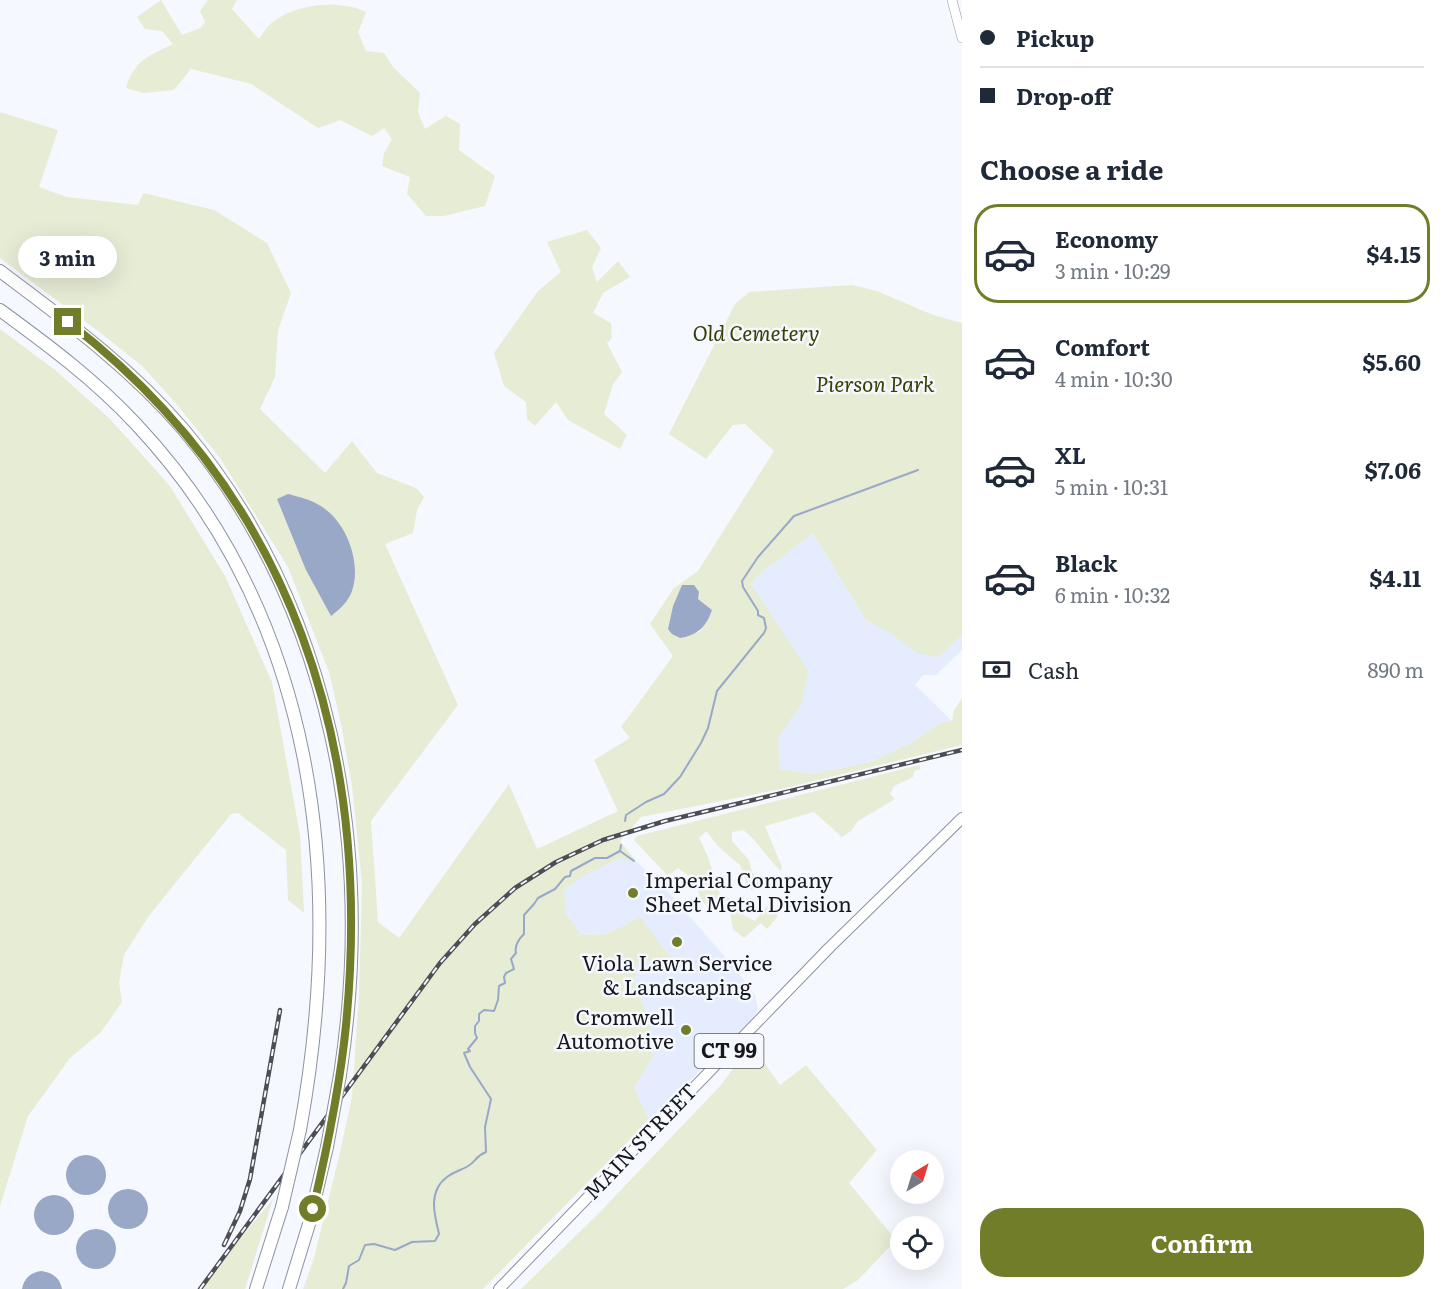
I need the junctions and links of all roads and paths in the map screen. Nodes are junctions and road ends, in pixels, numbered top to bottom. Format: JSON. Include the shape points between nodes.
{"nodes":[{"id":1,"x":952,"y":0,"type":"edge"},
{"id":2,"x":962,"y":38,"type":"edge"},
{"id":3,"x":0,"y":271,"type":"edge"},
{"id":4,"x":0,"y":310,"type":"edge"},
{"id":5,"x":962,"y":818,"type":"edge"},
{"id":6,"x":256,"y":1289,"type":"edge"},
{"id":7,"x":289,"y":1289,"type":"edge"},
{"id":8,"x":500,"y":1289,"type":"edge"}],
"edges":[{"from":1,"to":2,"type":"main road"},
{"from":3,"to":7,"type":"highway","bridge":true,"via":[[111,356],[182,429],[248,520],[293,610],[312,662],[337,762],[345,820],[351,956],[340,1076],[327,1147]]},
{"from":4,"to":6,"type":"highway","bridge":true,"via":[[103,391],[136,424],[201,504],[250,591],[273,643],[291,699],[313,812],[320,919],[318,986],[300,1130],[282,1207]]},
{"from":5,"to":8,"type":"main road","name":"MAIN STREET","number":"CT 99","via":[[820,957]]}]}
